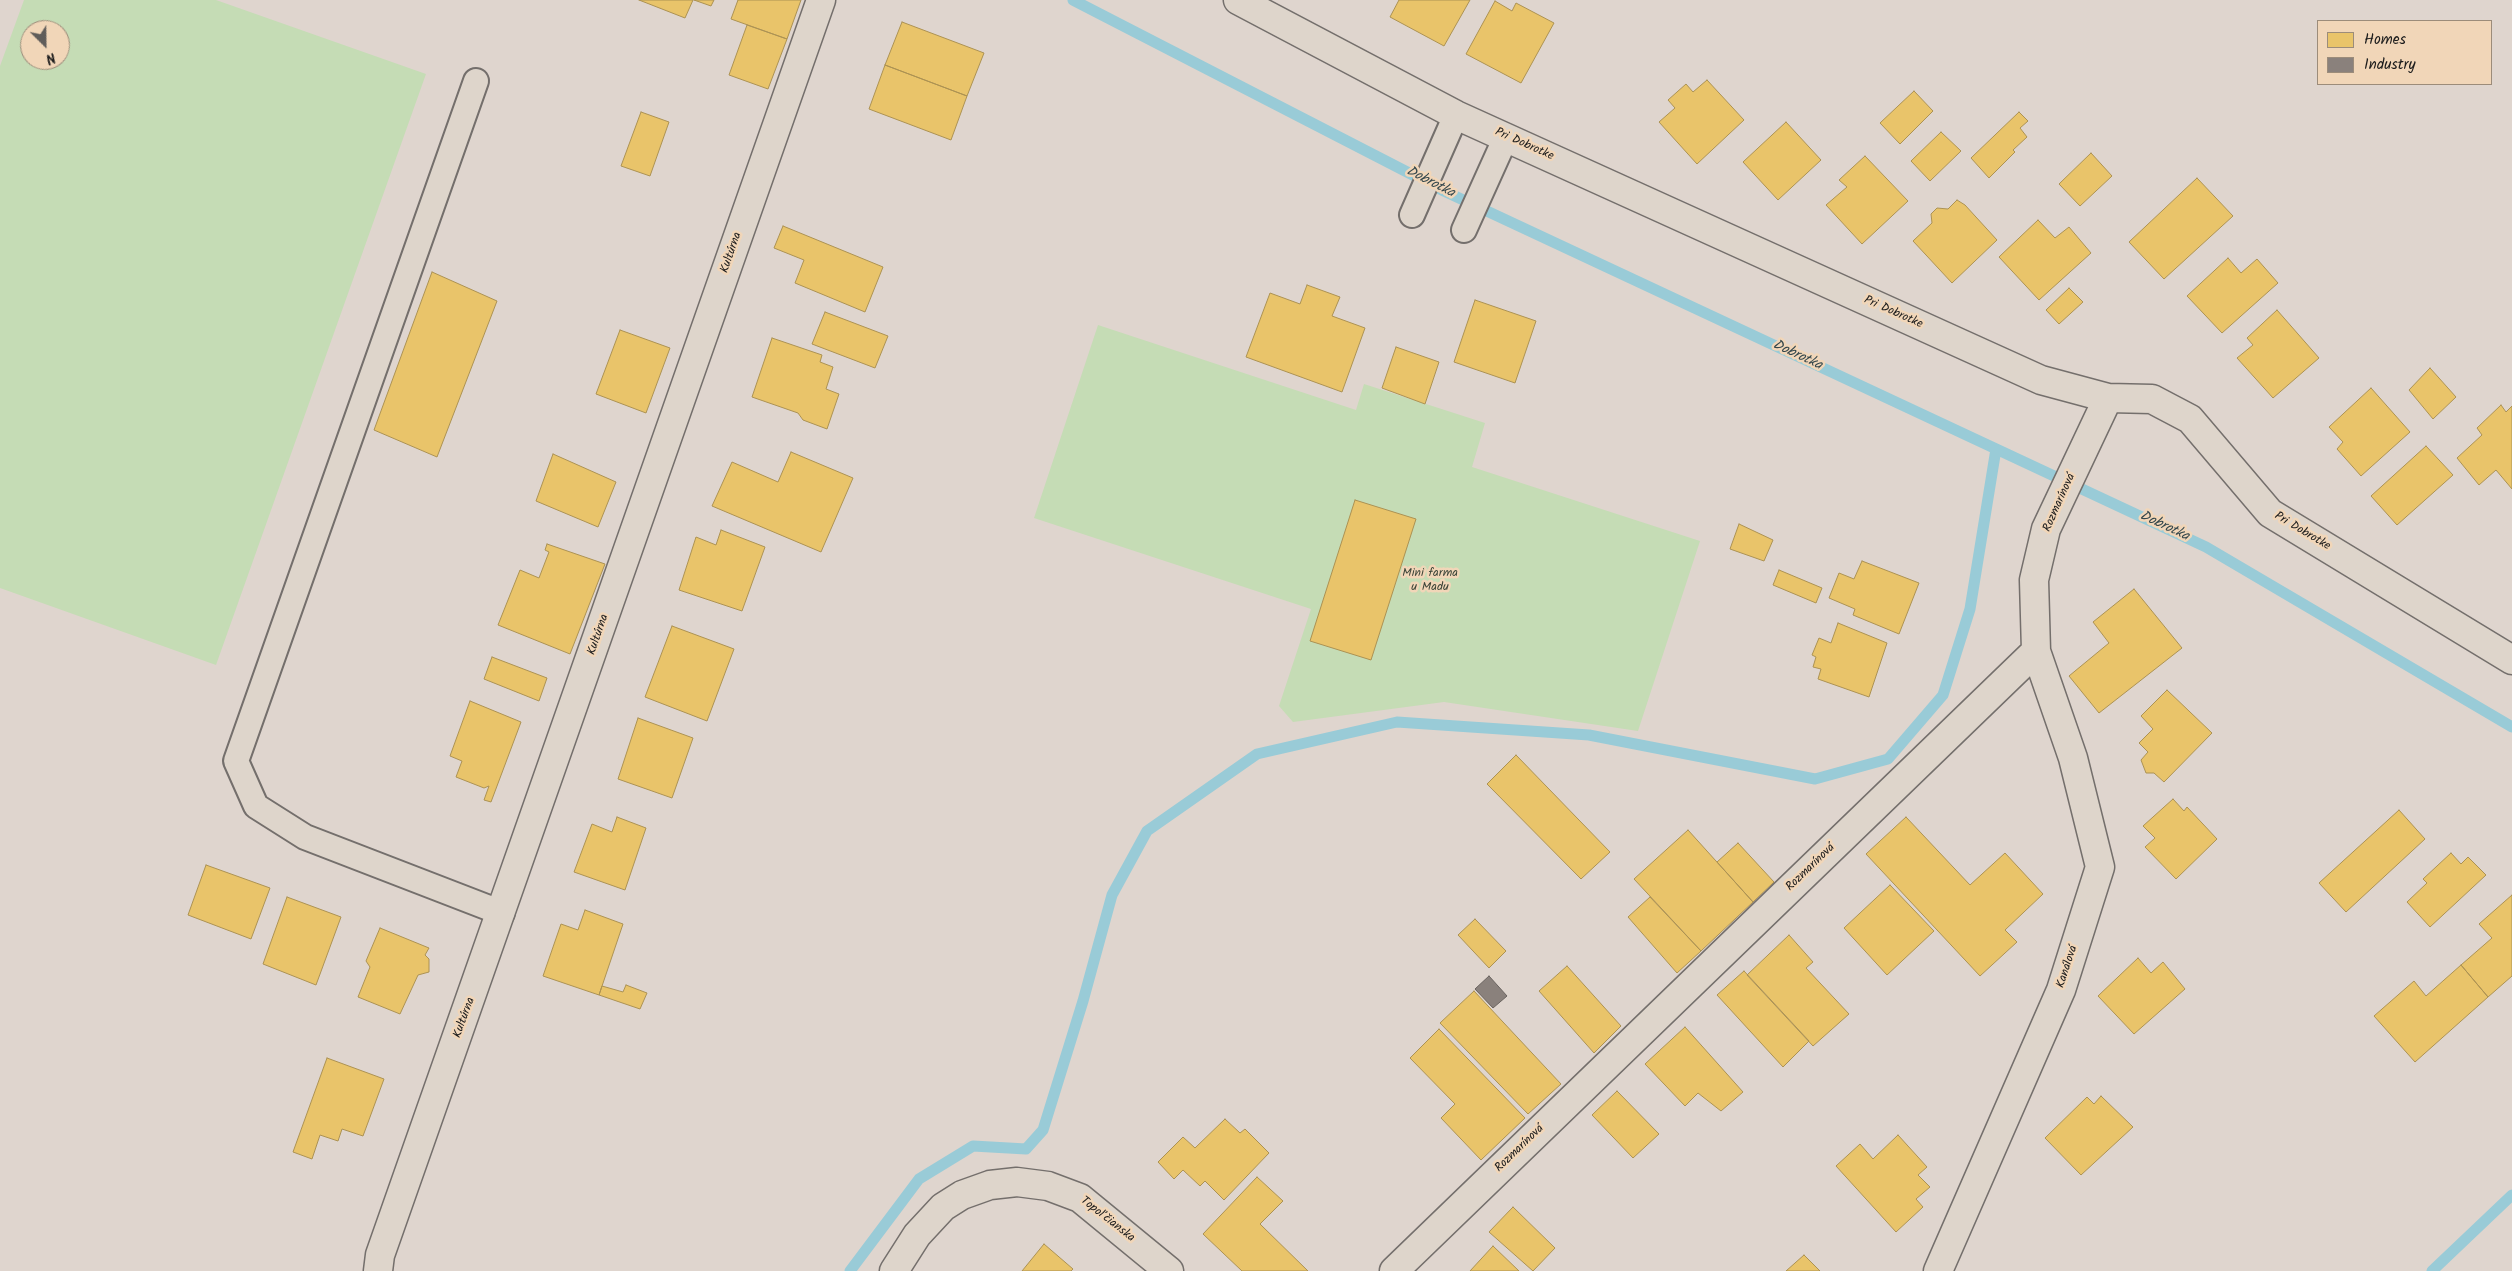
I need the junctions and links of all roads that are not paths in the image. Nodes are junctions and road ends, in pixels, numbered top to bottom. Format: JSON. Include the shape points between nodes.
{"nodes":[{"id":1,"x":821,"y":0,"type":"edge"},
{"id":2,"x":1238,"y":0,"type":"edge"},
{"id":3,"x":476,"y":81,"type":"dead end"},
{"id":4,"x":1456,"y":115,"type":"junction"},
{"id":5,"x":1506,"y":137,"type":"junction"},
{"id":6,"x":1412,"y":215,"type":"dead end"},
{"id":7,"x":1464,"y":230,"type":"dead end"},
{"id":8,"x":2108,"y":398,"type":"junction"},
{"id":9,"x":2036,"y":651,"type":"junction"},
{"id":10,"x":2512,"y":660,"type":"edge"},
{"id":11,"x":502,"y":913,"type":"junction"},
{"id":12,"x":378,"y":1271,"type":"edge"},
{"id":13,"x":894,"y":1271,"type":"edge"},
{"id":14,"x":1169,"y":1271,"type":"edge"},
{"id":15,"x":1394,"y":1271,"type":"edge"},
{"id":16,"x":1938,"y":1271,"type":"edge"}],
"edges":[{"from":1,"to":11,"type":"street","name":"Kultúrna"},
{"from":2,"to":4,"type":"street","name":"Pri Dobrotke"},
{"from":3,"to":11,"type":"lane","via":[[236,761],[256,806],[305,837]]},
{"from":4,"to":5,"type":"street","name":"Pri Dobrotke"},
{"from":4,"to":6,"type":"lane"},
{"from":5,"to":7,"type":"lane"},
{"from":5,"to":8,"type":"street","name":"Pri Dobrotke","via":[[2041,380]]},
{"from":8,"to":9,"type":"street","name":"Rozmarínová","via":[[2046,529],[2034,580]]},
{"from":8,"to":10,"type":"street","name":"Pri Dobrotke","via":[[2152,399],[2190,419],[2270,513]]},
{"from":9,"to":15,"type":"street","name":"Rozmarínová"},
{"from":9,"to":16,"type":"street","name":"Kanálová","via":[[2074,758],[2100,867],[2061,990]]},
{"from":11,"to":12,"type":"street","name":"Kultúrna","via":[[380,1255]]},
{"from":13,"to":14,"type":"street","name":"Topoľčianska","via":[[916,1235],[943,1208],[962,1195],[990,1185],[1017,1182],[1048,1186],[1080,1198]]}]}
